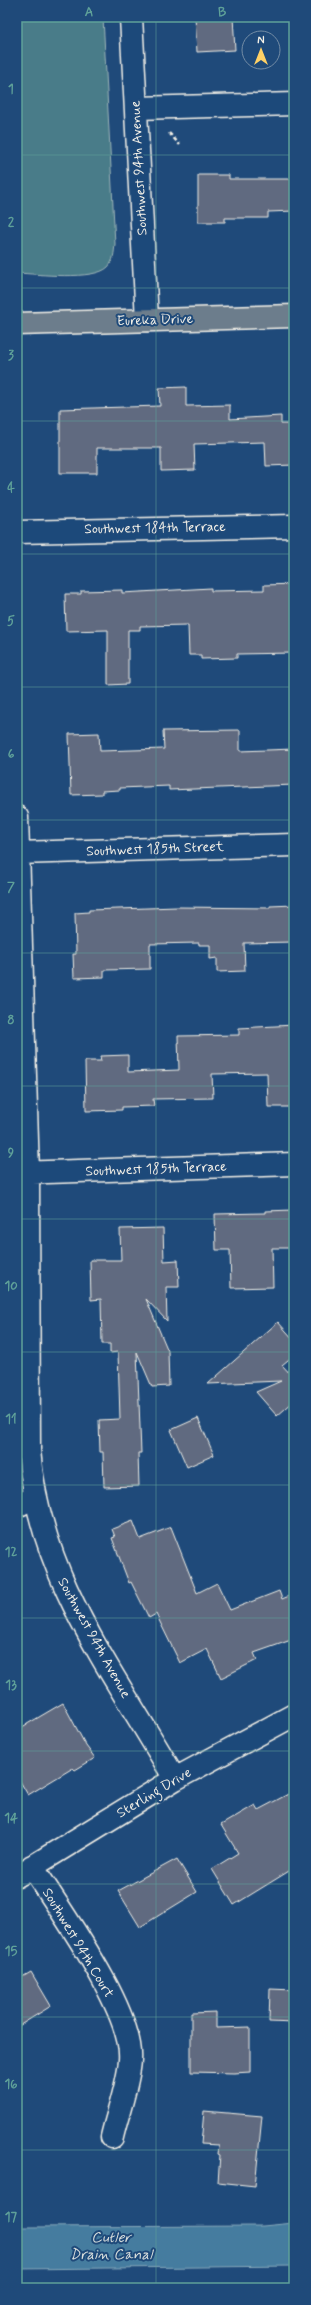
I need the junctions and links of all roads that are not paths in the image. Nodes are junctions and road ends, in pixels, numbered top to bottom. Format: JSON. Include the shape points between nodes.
{"nodes":[{"id":1,"x":131,"y":17,"type":"edge"},
{"id":2,"x":294,"y":104,"type":"edge"},
{"id":3,"x":136,"y":108,"type":"junction"},
{"id":4,"x":294,"y":316,"type":"edge"},
{"id":5,"x":147,"y":320,"type":"junction"},
{"id":6,"x":17,"y":324,"type":"edge"},
{"id":7,"x":294,"y":526,"type":"edge"},
{"id":8,"x":17,"y":532,"type":"edge"},
{"id":9,"x":17,"y":817,"type":"edge"},
{"id":10,"x":294,"y":845,"type":"edge"},
{"id":11,"x":18,"y":853,"type":"edge"},
{"id":12,"x":294,"y":1164,"type":"edge"},
{"id":13,"x":23,"y":1173,"type":"edge"},
{"id":14,"x":26,"y":1502,"type":"edge"},
{"id":15,"x":294,"y":1715,"type":"edge"},
{"id":16,"x":175,"y":1779,"type":"junction"},
{"id":17,"x":25,"y":1871,"type":"edge"},
{"id":18,"x":112,"y":2137,"type":"dead end"}],
"edges":[{"from":1,"to":3,"type":"street","name":"Southwest 94th Avenue"},
{"from":2,"to":3,"type":"street"},
{"from":3,"to":5,"type":"street","name":"Southwest 94th Avenue"},
{"from":4,"to":5,"type":"main road","name":"Eureka Drive"},
{"from":5,"to":6,"type":"main road","name":"Eureka Drive"},
{"from":7,"to":8,"type":"street","name":"Southwest 184th Terrace"},
{"from":9,"to":11,"type":"street","name":"Southwest 94th Avenue"},
{"from":10,"to":11,"type":"street","name":"Southwest 185th Street"},
{"from":11,"to":13,"type":"street","name":"Southwest 94th Avenue"},
{"from":12,"to":13,"type":"street","name":"Southwest 185th Terrace"},
{"from":13,"to":14,"type":"street","name":"Southwest 94th Avenue","via":[[29,1450]]},
{"from":14,"to":16,"type":"street","name":"Southwest 94th Avenue","via":[[48,1544],[63,1587]]},
{"from":15,"to":16,"type":"street","name":"Sterling Drive"},
{"from":16,"to":17,"type":"street","name":"Sterling Drive"},
{"from":17,"to":18,"type":"street","name":"Southwest 94th Court","via":[[98,1971],[126,2030],[130,2060]]}]}
